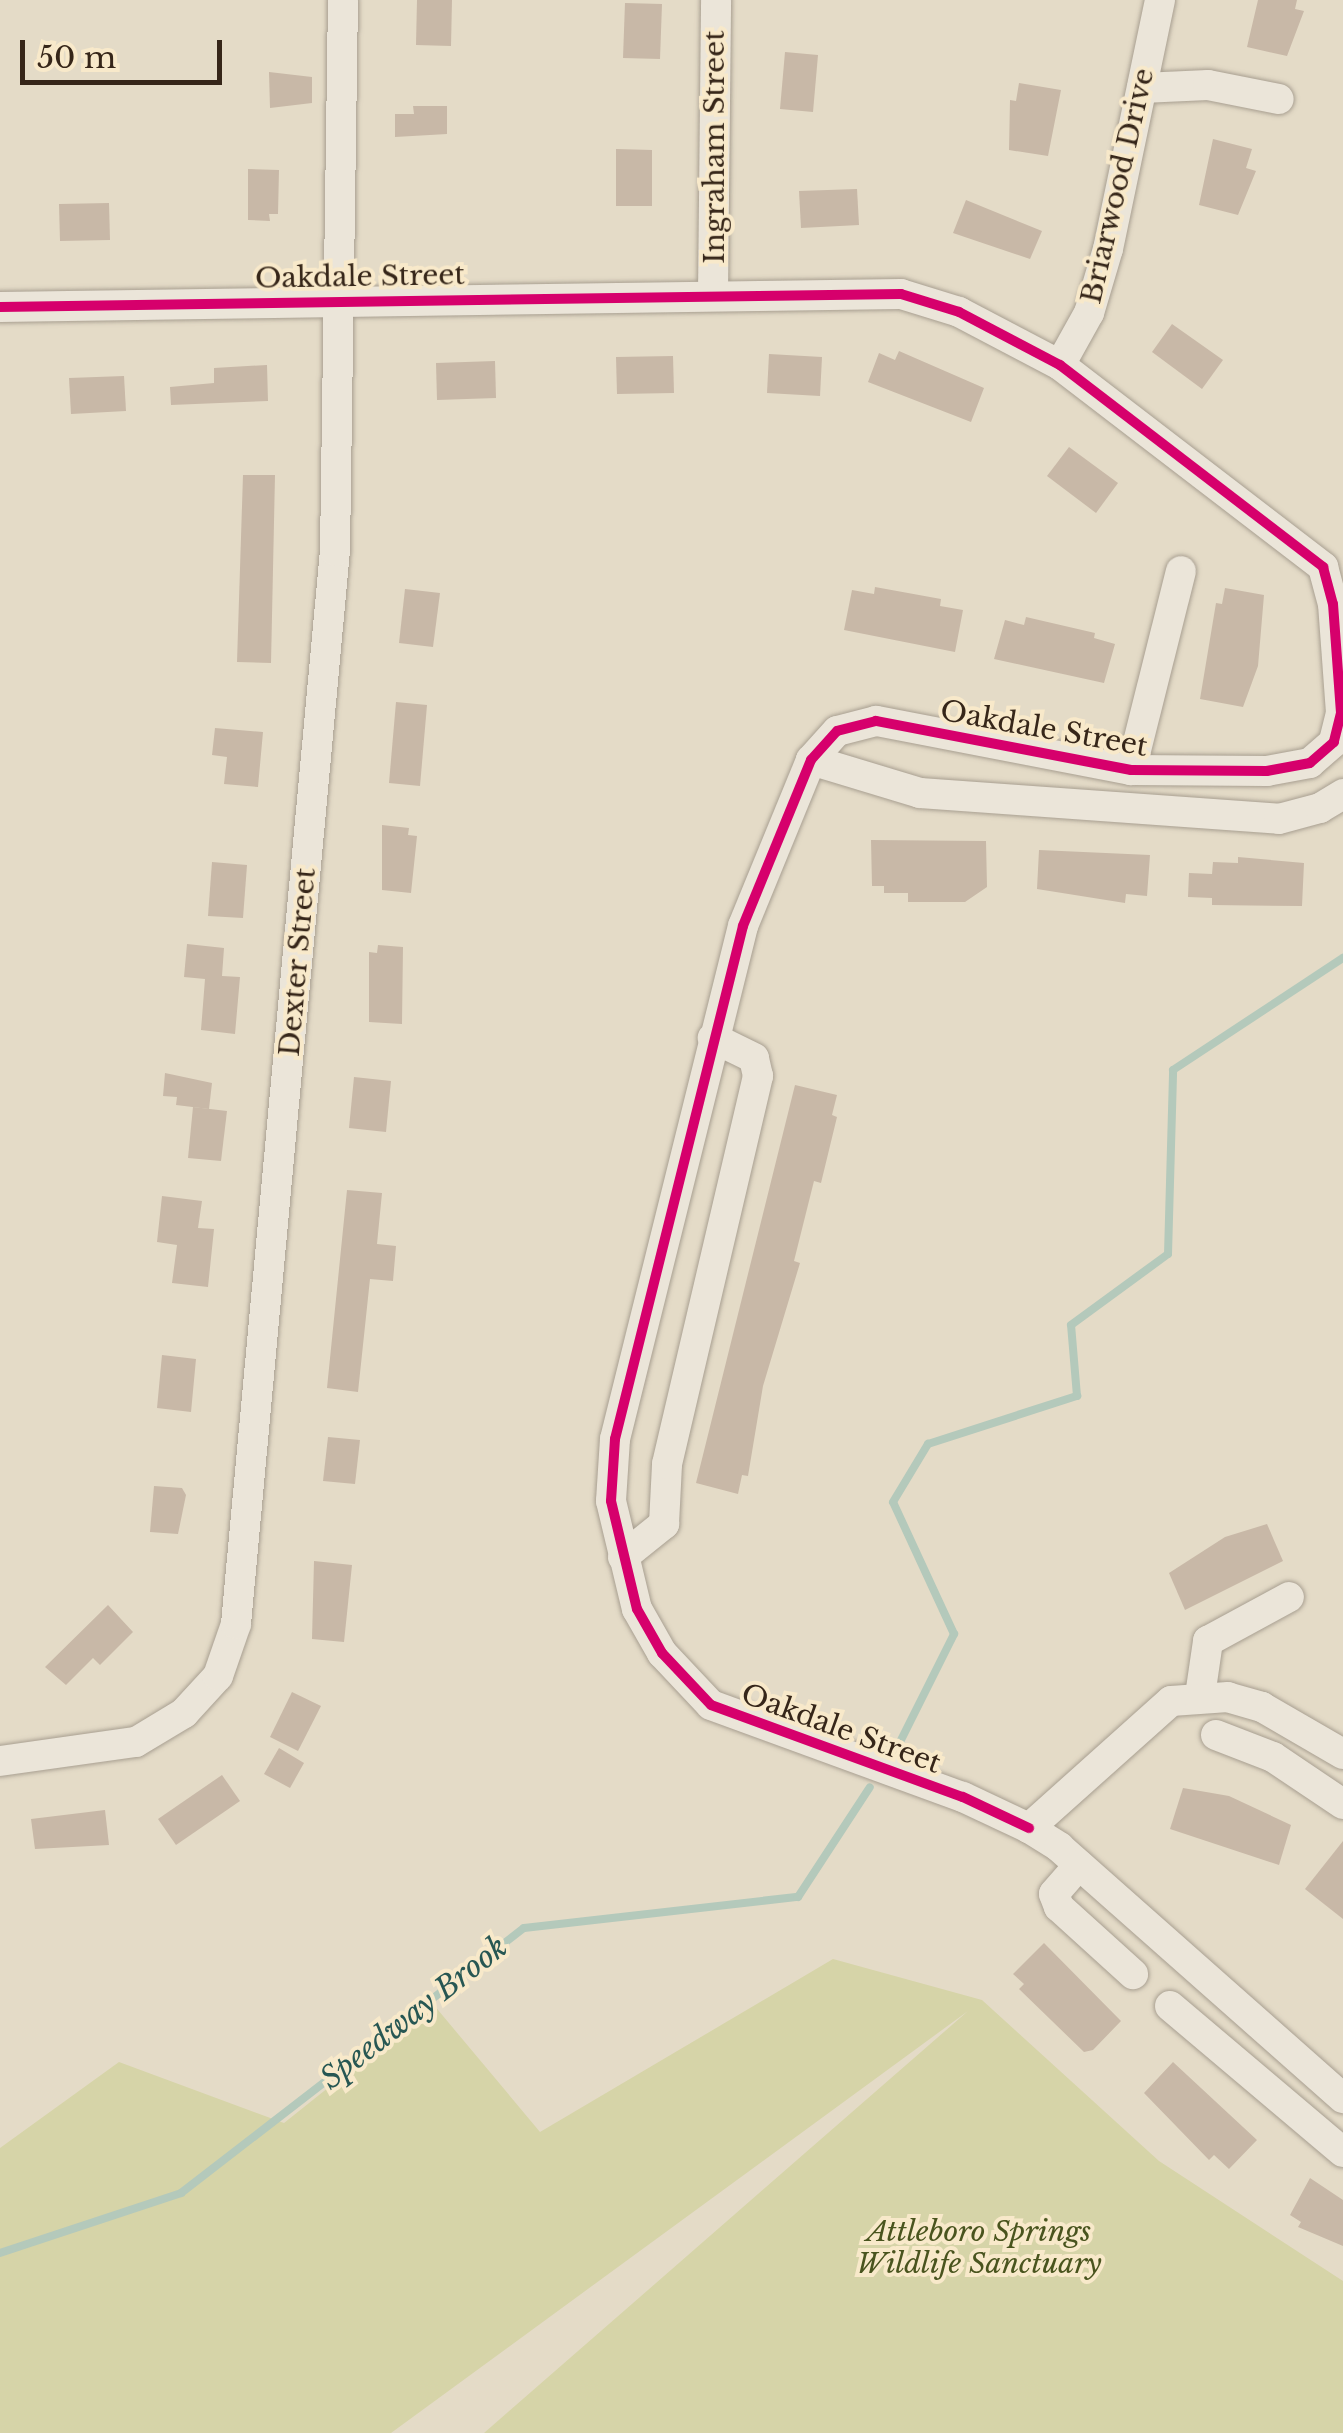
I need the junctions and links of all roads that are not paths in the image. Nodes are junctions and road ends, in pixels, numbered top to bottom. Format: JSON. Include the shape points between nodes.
{"nodes":[{"id":1,"x":343,"y":0,"type":"edge"},
{"id":2,"x":716,"y":0,"type":"edge"},
{"id":3,"x":1160,"y":0,"type":"edge"},
{"id":4,"x":1142,"y":88,"type":"junction"},
{"id":5,"x":1280,"y":99,"type":"dead end"},
{"id":6,"x":713,"y":294,"type":"junction"},
{"id":7,"x":339,"y":299,"type":"junction"},
{"id":8,"x":0,"y":308,"type":"edge"},
{"id":9,"x":1060,"y":366,"type":"junction"},
{"id":10,"x":1181,"y":570,"type":"dead end"},
{"id":11,"x":1341,"y":726,"type":"edge"},
{"id":12,"x":812,"y":760,"type":"junction"},
{"id":13,"x":1131,"y":770,"type":"junction"},
{"id":14,"x":1164,"y":772,"type":"junction"},
{"id":15,"x":1343,"y":794,"type":"edge"},
{"id":16,"x":1160,"y":810,"type":"junction"},
{"id":17,"x":714,"y":1038,"type":"junction"},
{"id":18,"x":623,"y":1558,"type":"junction"},
{"id":19,"x":1289,"y":1597,"type":"dead end"},
{"id":20,"x":1200,"y":1696,"type":"junction"},
{"id":21,"x":1216,"y":1735,"type":"dead end"},
{"id":22,"x":1343,"y":1754,"type":"edge"},
{"id":23,"x":0,"y":1761,"type":"edge"},
{"id":24,"x":1341,"y":1797,"type":"edge"},
{"id":25,"x":1028,"y":1828,"type":"junction"},
{"id":26,"x":1079,"y":1865,"type":"junction"},
{"id":27,"x":1132,"y":1974,"type":"dead end"},
{"id":28,"x":1170,"y":2006,"type":"dead end"},
{"id":29,"x":1337,"y":2094,"type":"edge"},
{"id":30,"x":1307,"y":2122,"type":"junction"},
{"id":31,"x":1343,"y":2152,"type":"edge"}],
"edges":[{"from":1,"to":7,"type":"street","name":"Dexter Street"},
{"from":2,"to":6,"type":"street","name":"Ingraham Street"},
{"from":3,"to":4,"type":"street","name":"Briarwood Drive"},
{"from":4,"to":5,"type":"street","via":[[1208,84]]},
{"from":4,"to":9,"type":"street","name":"Briarwood Drive","via":[[1108,249],[1089,313]]},
{"from":6,"to":7,"type":"street","name":"Oakdale Street"},
{"from":6,"to":9,"type":"street","name":"Oakdale Street","via":[[901,294],[959,312]]},
{"from":7,"to":8,"type":"street","name":"Oakdale Street"},
{"from":7,"to":23,"type":"street","name":"Dexter Street","via":[[336,551],[236,1624],[218,1676],[184,1714],[136,1742]]},
{"from":9,"to":11,"type":"street","name":"Oakdale Street","via":[[1323,567],[1333,604]]},
{"from":10,"to":13,"type":"street"},
{"from":11,"to":14,"type":"street","name":"Oakdale Street","via":[[1310,763],[1268,771]]},
{"from":12,"to":13,"type":"street","name":"Oakdale Street","via":[[838,732],[876,721]]},
{"from":12,"to":16,"type":"street","via":[[920,793]]},
{"from":12,"to":17,"type":"street","name":"Oakdale Street","via":[[743,926]]},
{"from":13,"to":14,"type":"street","name":"Oakdale Street"},
{"from":14,"to":16,"type":"street"},
{"from":15,"to":16,"type":"street","via":[[1320,808],[1279,818]]},
{"from":17,"to":18,"type":"street","name":"Oakdale Street","via":[[615,1439],[611,1501]]},
{"from":17,"to":18,"type":"street","via":[[754,1058],[758,1076],[667,1464],[664,1524]]},
{"from":18,"to":25,"type":"street","name":"Oakdale Street","via":[[637,1610],[662,1653],[711,1706],[963,1797]]},
{"from":19,"to":20,"type":"street","via":[[1208,1641]]},
{"from":20,"to":22,"type":"street","via":[[1262,1707]]},
{"from":20,"to":25,"type":"street","via":[[1171,1701]]},
{"from":21,"to":24,"type":"street"},
{"from":25,"to":26,"type":"street","name":"Oakdale Street"},
{"from":26,"to":27,"type":"street","via":[[1054,1894],[1059,1907]]},
{"from":26,"to":29,"type":"street","name":"Oakdale Street"},
{"from":28,"to":30,"type":"street"},
{"from":29,"to":30,"type":"street"},
{"from":30,"to":31,"type":"street"}]}
